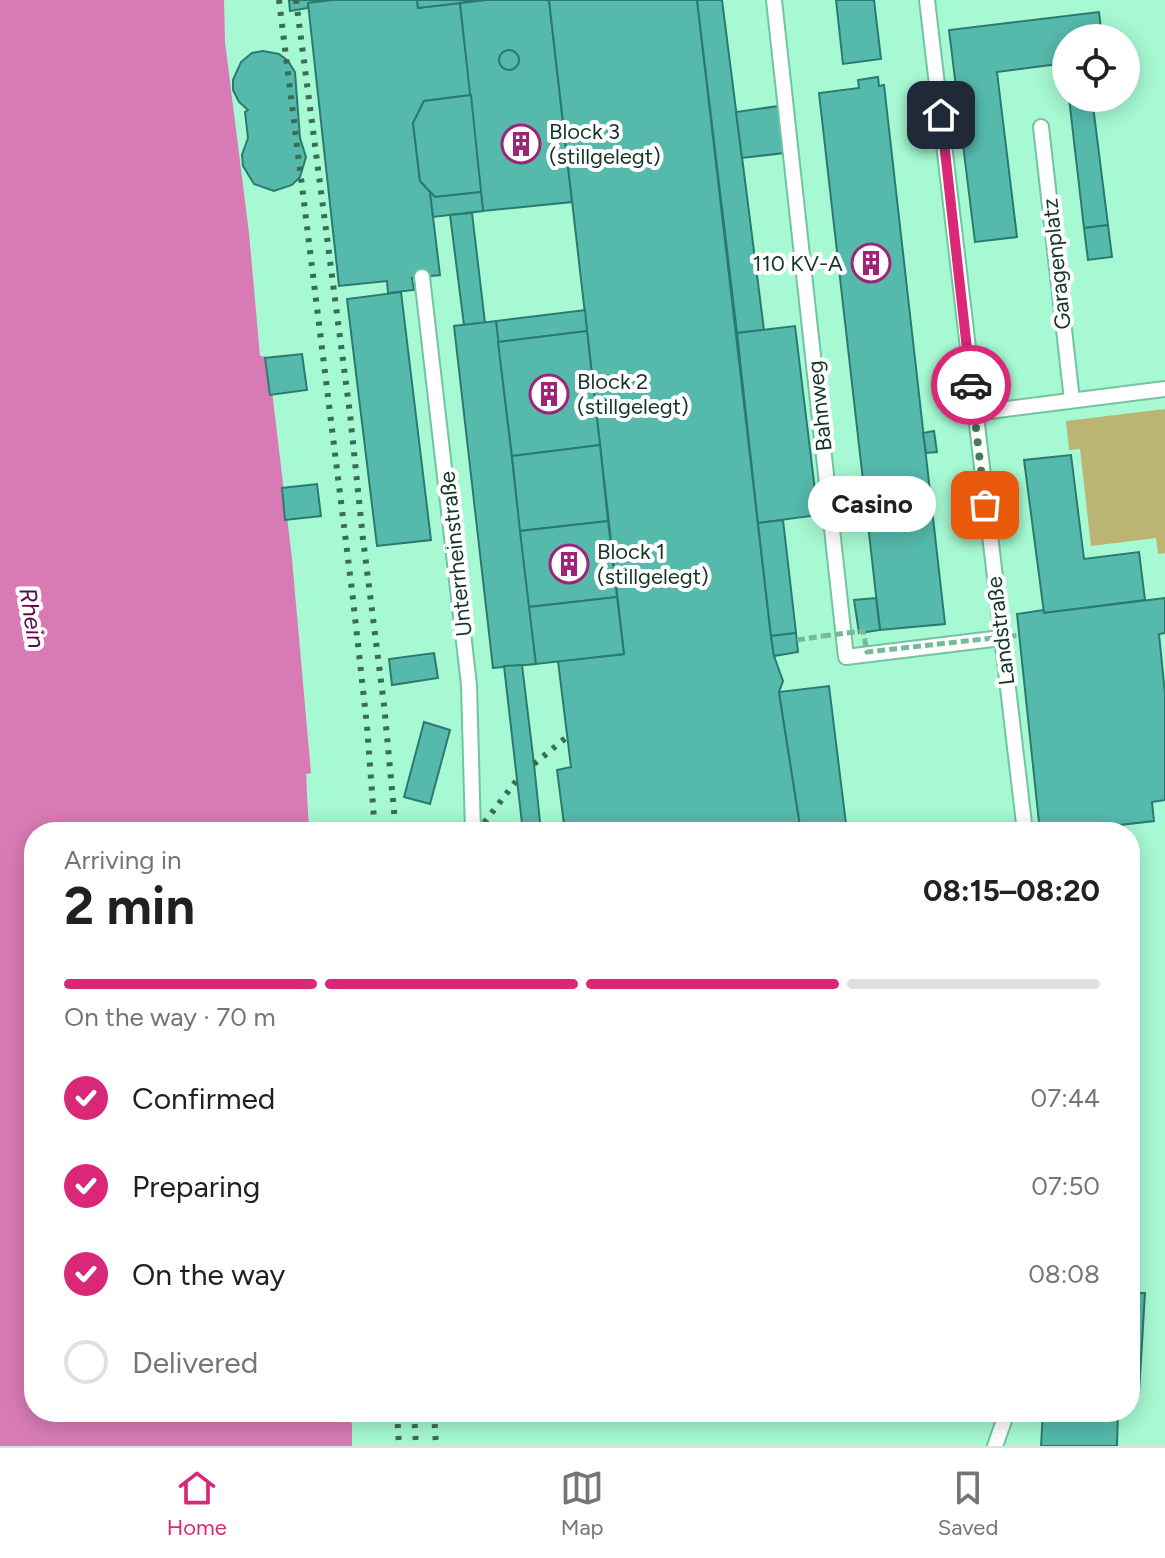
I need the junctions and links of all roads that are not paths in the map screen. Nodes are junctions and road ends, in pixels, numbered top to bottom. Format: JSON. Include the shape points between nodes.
{"nodes":[{"id":1,"x":774,"y":0,"type":"edge"},
{"id":2,"x":927,"y":0,"type":"edge"},
{"id":3,"x":1041,"y":127,"type":"dead end"},
{"id":4,"x":422,"y":277,"type":"dead end"},
{"id":5,"x":1165,"y":389,"type":"edge"},
{"id":6,"x":1072,"y":400,"type":"junction"},
{"id":7,"x":974,"y":413,"type":"junction"},
{"id":8,"x":1001,"y":638,"type":"junction"},
{"id":9,"x":473,"y":822,"type":"edge"},
{"id":10,"x":1024,"y":822,"type":"edge"},
{"id":11,"x":1003,"y":1422,"type":"edge"},
{"id":12,"x":995,"y":1446,"type":"edge"}],
"edges":[{"from":1,"to":8,"type":"lane","name":"Bahnweg","via":[[846,657]]},
{"from":2,"to":7,"type":"lane","name":"Landstraße"},
{"from":3,"to":6,"type":"lane","name":"Garagenplatz"},
{"from":4,"to":9,"type":"lane","name":"Unterrheinstraße","via":[[469,685]]},
{"from":5,"to":6,"type":"lane"},
{"from":6,"to":7,"type":"lane"},
{"from":7,"to":8,"type":"lane","name":"Landstraße"},
{"from":8,"to":10,"type":"lane","name":"Landstraße"},
{"from":11,"to":12,"type":"lane"}]}
